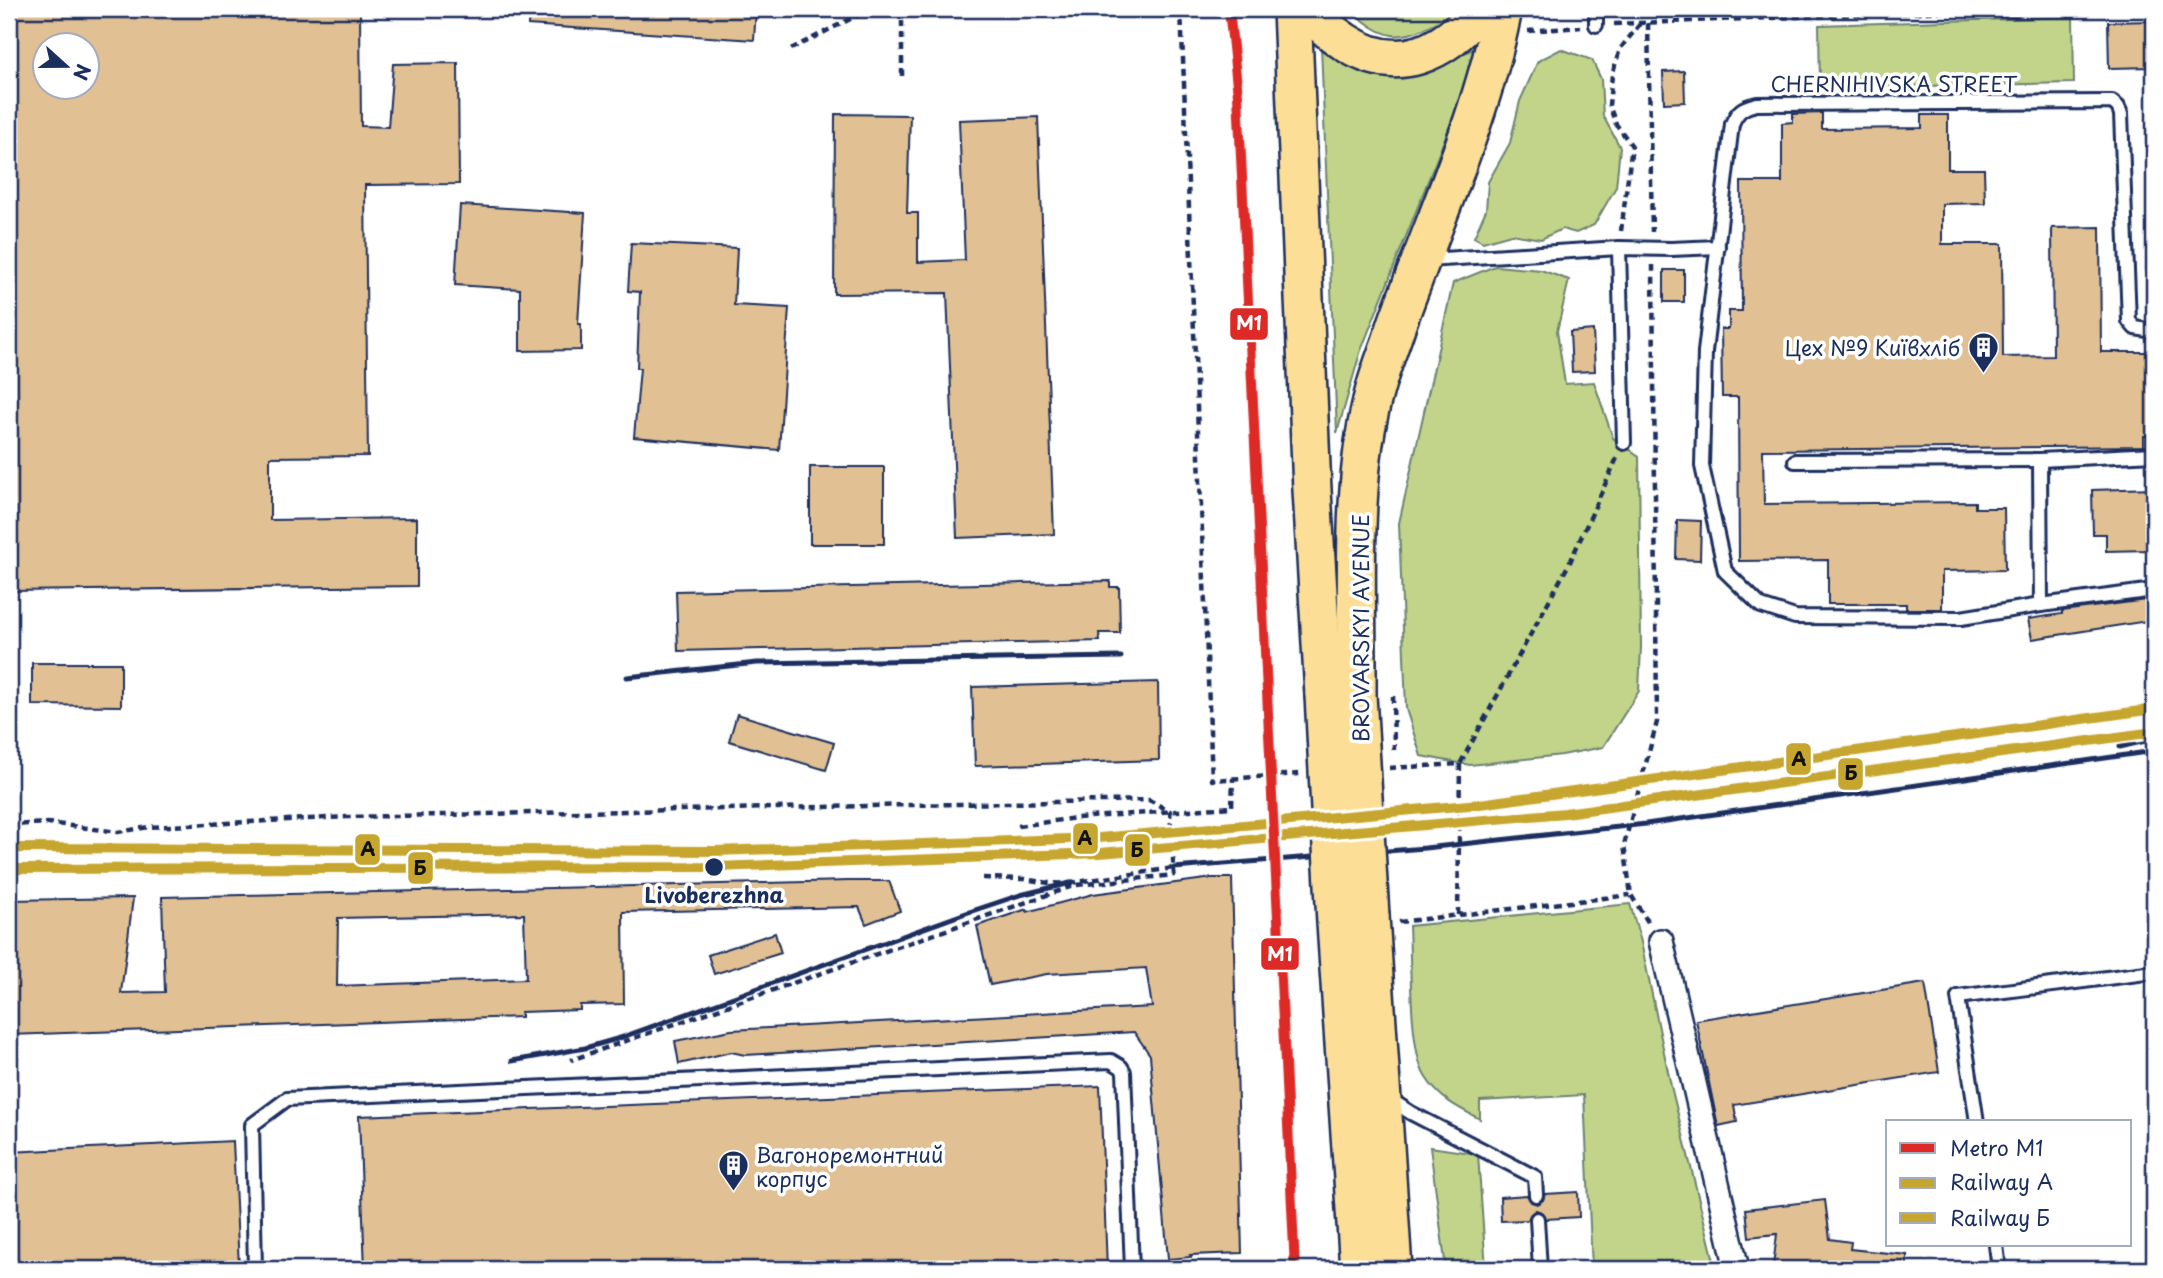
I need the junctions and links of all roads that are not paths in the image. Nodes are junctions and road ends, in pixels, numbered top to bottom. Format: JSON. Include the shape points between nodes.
{"nodes":[{"id":1,"x":1292,"y":9,"type":"edge"},
{"id":2,"x":1310,"y":9,"type":"edge"},
{"id":3,"x":1480,"y":9,"type":"edge"},
{"id":4,"x":1596,"y":9,"type":"edge"},
{"id":5,"x":1997,"y":9,"type":"edge"},
{"id":6,"x":2015,"y":9,"type":"edge"},
{"id":7,"x":1515,"y":20,"type":"edge"},
{"id":8,"x":1596,"y":25,"type":"dead end"},
{"id":9,"x":1718,"y":247,"type":"junction"},
{"id":10,"x":1619,"y":248,"type":"junction"},
{"id":11,"x":1420,"y":260,"type":"junction"},
{"id":12,"x":2154,"y":331,"type":"edge"},
{"id":13,"x":1624,"y":443,"type":"road end"},
{"id":14,"x":2154,"y":454,"type":"edge"},
{"id":15,"x":2040,"y":460,"type":"junction"},
{"id":16,"x":1795,"y":461,"type":"dead end"},
{"id":17,"x":2154,"y":590,"type":"edge"},
{"id":18,"x":2041,"y":604,"type":"junction"},
{"id":19,"x":1341,"y":695,"type":"junction"},
{"id":20,"x":1368,"y":920,"type":"junction"},
{"id":21,"x":1661,"y":941,"type":"road end"},
{"id":22,"x":2154,"y":972,"type":"edge"},
{"id":23,"x":1381,"y":1094,"type":"junction"},
{"id":24,"x":1977,"y":1120,"type":"edge"},
{"id":25,"x":1536,"y":1195,"type":"dead end"},
{"id":26,"x":1537,"y":1219,"type":"dead end"},
{"id":27,"x":1996,"y":1246,"type":"edge"},
{"id":28,"x":255,"y":1269,"type":"edge"},
{"id":29,"x":1132,"y":1269,"type":"edge"},
{"id":30,"x":1359,"y":1269,"type":"edge"},
{"id":31,"x":1393,"y":1269,"type":"edge"},
{"id":32,"x":1540,"y":1269,"type":"edge"},
{"id":33,"x":1737,"y":1269,"type":"edge"},
{"id":34,"x":1999,"y":1269,"type":"edge"}],
"edges":[{"from":1,"to":19,"type":"main road","name":"BROVARSKYI AVENUE","via":[[1312,477]]},
{"from":2,"to":3,"type":"main road","via":[[1322,26],[1359,51],[1382,59],[1433,51],[1461,31]]},
{"from":4,"to":8,"type":"lane"},
{"from":5,"to":6,"type":"lane"},
{"from":7,"to":11,"type":"main road","name":"BROVARSKYI AVENUE"},
{"from":9,"to":10,"type":"lane"},
{"from":9,"to":12,"type":"lane","name":"CHERNIHIVSKA STREET","via":[[1732,124],[1747,106],[2112,102],[2121,114],[2129,321],[2135,328]]},
{"from":9,"to":18,"type":"lane","via":[[1705,352],[1702,466],[1725,571],[1760,606],[1795,617],[1961,618]]},
{"from":10,"to":11,"type":"lane"},
{"from":10,"to":13,"type":"lane"},
{"from":11,"to":19,"type":"main road","name":"BROVARSKYI AVENUE","via":[[1375,390],[1364,449]]},
{"from":14,"to":15,"type":"lane"},
{"from":15,"to":16,"type":"lane"},
{"from":15,"to":18,"type":"lane"},
{"from":17,"to":18,"type":"lane"},
{"from":19,"to":20,"type":"main road","name":"BROVARSKYI AVENUE","bridge":true},
{"from":20,"to":23,"type":"main road","name":"BROVARSKYI AVENUE"},
{"from":20,"to":30,"type":"main road","name":"BROVARSKYI AVENUE"},
{"from":21,"to":33,"type":"street"},
{"from":22,"to":24,"type":"lane","via":[[1958,997]]},
{"from":23,"to":25,"type":"lane","via":[[1535,1177]]},
{"from":23,"to":31,"type":"main road","name":"BROVARSKYI AVENUE"},
{"from":26,"to":32,"type":"lane"},
{"from":27,"to":34,"type":"lane"},
{"from":28,"to":29,"type":"lane","via":[[252,1125],[287,1099],[1111,1061],[1124,1072]]}]}
